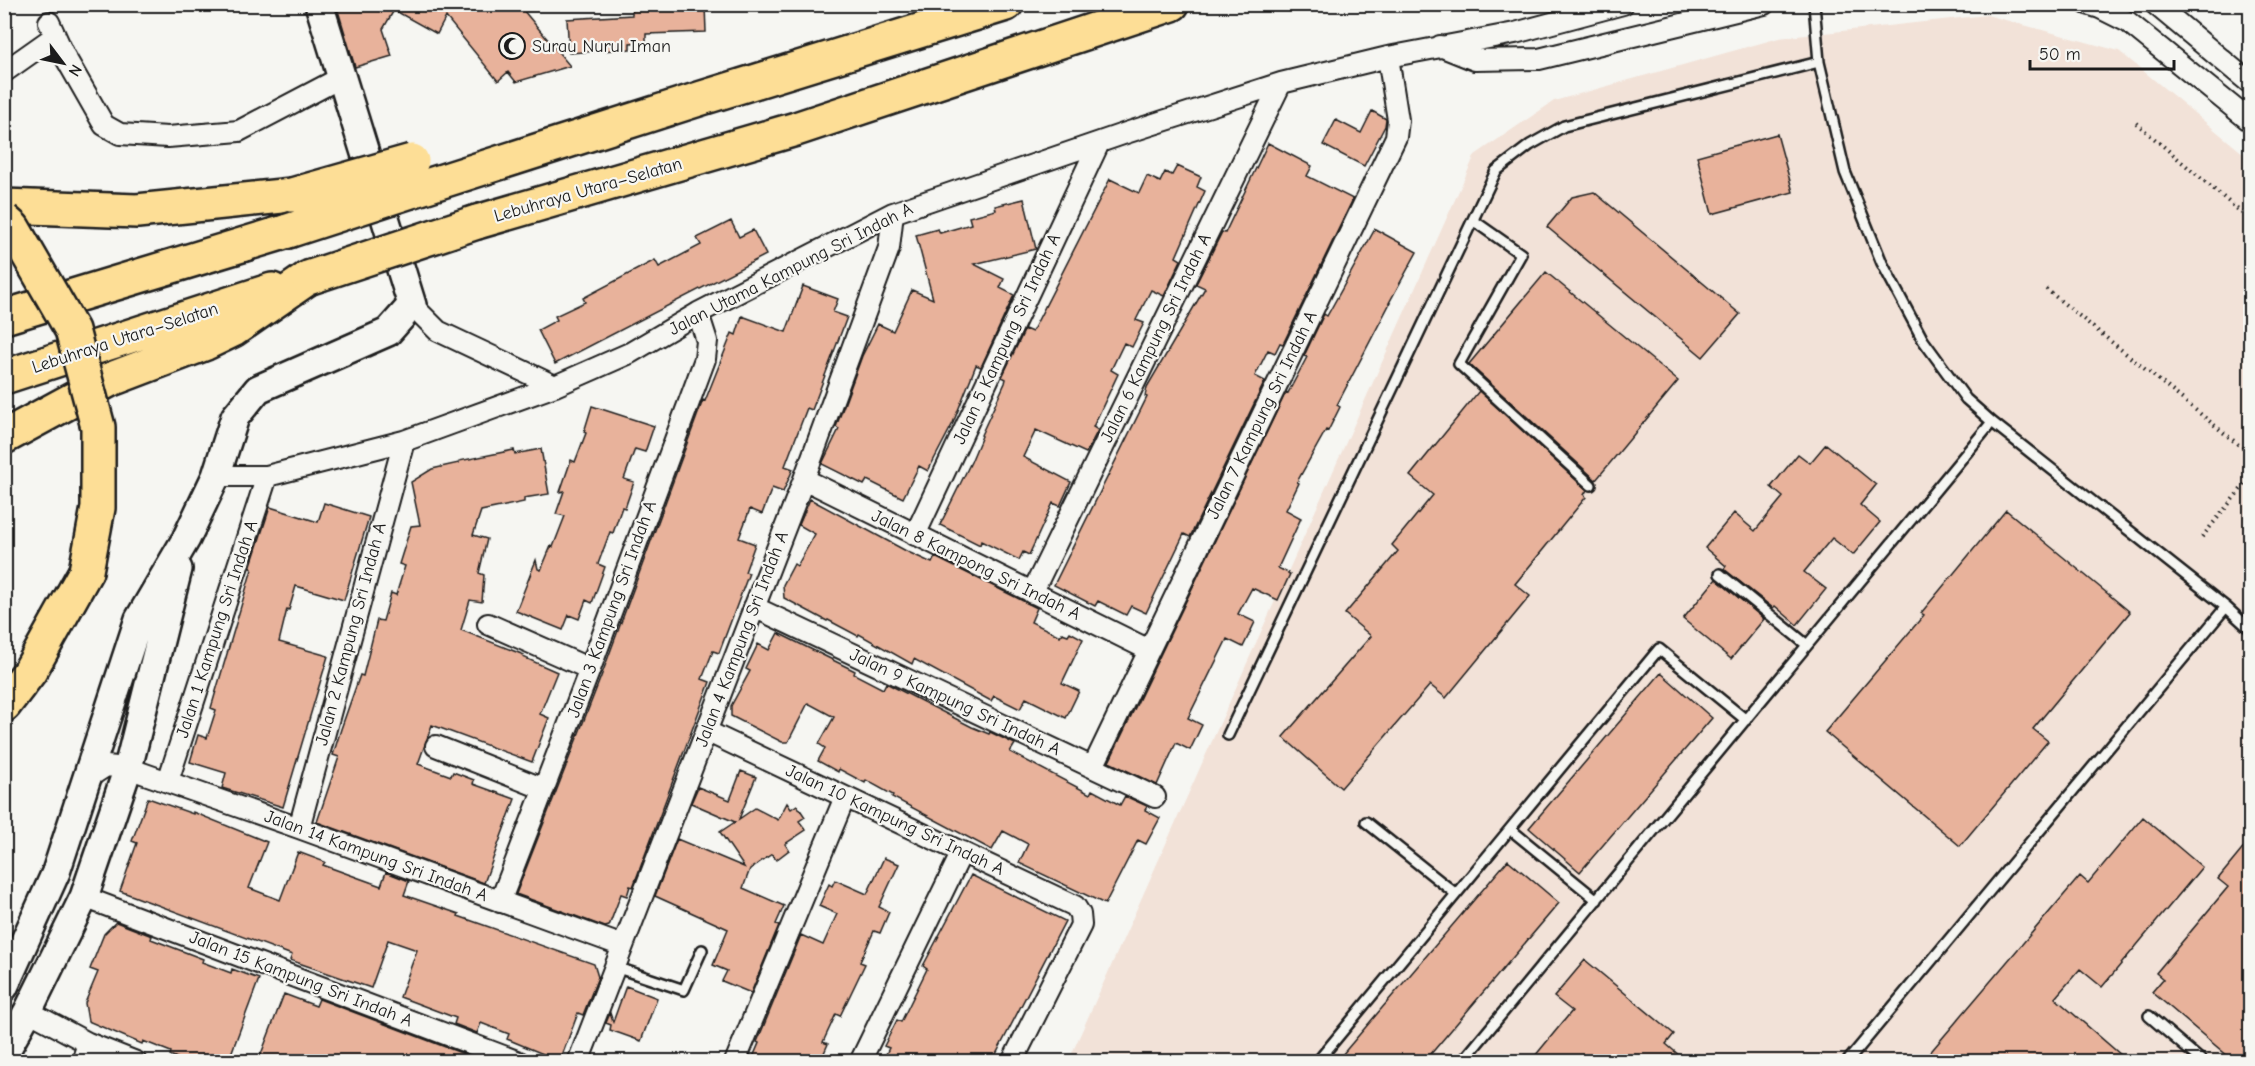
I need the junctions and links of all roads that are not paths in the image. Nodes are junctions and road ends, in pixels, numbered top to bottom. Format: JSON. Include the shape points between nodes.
{"nodes":[{"id":1,"x":319,"y":4,"type":"edge"},
{"id":2,"x":1006,"y":4,"type":"edge"},
{"id":3,"x":1172,"y":4,"type":"edge"},
{"id":4,"x":1623,"y":4,"type":"edge"},
{"id":5,"x":1764,"y":4,"type":"edge"},
{"id":6,"x":1814,"y":4,"type":"edge"},
{"id":7,"x":2087,"y":4,"type":"edge"},
{"id":8,"x":2156,"y":4,"type":"edge"},
{"id":9,"x":1439,"y":46,"type":"junction"},
{"id":10,"x":1388,"y":57,"type":"junction"},
{"id":11,"x":1819,"y":62,"type":"junction"},
{"id":12,"x":4,"y":72,"type":"edge"},
{"id":13,"x":340,"y":78,"type":"junction"},
{"id":14,"x":1281,"y":83,"type":"junction"},
{"id":15,"x":2250,"y":83,"type":"edge"},
{"id":16,"x":2250,"y":122,"type":"edge"},
{"id":17,"x":1099,"y":143,"type":"junction"},
{"id":18,"x":412,"y":176,"type":"junction"},
{"id":19,"x":4,"y":206,"type":"edge"},
{"id":20,"x":892,"y":213,"type":"junction"},
{"id":21,"x":4,"y":220,"type":"edge"},
{"id":22,"x":1474,"y":221,"type":"junction"},
{"id":23,"x":308,"y":278,"type":"junction"},
{"id":24,"x":412,"y":305,"type":"junction"},
{"id":25,"x":698,"y":313,"type":"junction"},
{"id":26,"x":4,"y":316,"type":"edge"},
{"id":27,"x":12,"y":376,"type":"edge"},
{"id":28,"x":555,"y":386,"type":"junction"},
{"id":29,"x":1992,"y":422,"type":"junction"},
{"id":30,"x":4,"y":437,"type":"edge"},
{"id":31,"x":404,"y":441,"type":"junction"},
{"id":32,"x":216,"y":476,"type":"junction"},
{"id":33,"x":267,"y":476,"type":"junction"},
{"id":34,"x":804,"y":479,"type":"junction"},
{"id":35,"x":1591,"y":485,"type":"dead end"},
{"id":36,"x":915,"y":535,"type":"junction"},
{"id":37,"x":186,"y":539,"type":"junction"},
{"id":38,"x":1720,"y":574,"type":"dead end"},
{"id":39,"x":1032,"y":593,"type":"junction"},
{"id":40,"x":754,"y":607,"type":"junction"},
{"id":41,"x":2226,"y":607,"type":"junction"},
{"id":42,"x":488,"y":624,"type":"dead end"},
{"id":43,"x":2250,"y":629,"type":"edge"},
{"id":44,"x":1807,"y":645,"type":"junction"},
{"id":45,"x":1149,"y":650,"type":"junction"},
{"id":46,"x":590,"y":669,"type":"junction"},
{"id":47,"x":4,"y":705,"type":"edge"},
{"id":48,"x":1746,"y":720,"type":"junction"},
{"id":49,"x":706,"y":732,"type":"junction"},
{"id":50,"x":1228,"y":735,"type":"dead end"},
{"id":51,"x":436,"y":746,"type":"dead end"},
{"id":52,"x":1093,"y":767,"type":"junction"},
{"id":53,"x":128,"y":768,"type":"junction"},
{"id":54,"x":86,"y":779,"type":"junction"},
{"id":55,"x":168,"y":781,"type":"junction"},
{"id":56,"x":544,"y":789,"type":"junction"},
{"id":57,"x":845,"y":797,"type":"junction"},
{"id":58,"x":1155,"y":797,"type":"dead end"},
{"id":59,"x":1366,"y":822,"type":"dead end"},
{"id":60,"x":299,"y":828,"type":"junction"},
{"id":61,"x":1510,"y":829,"type":"junction"},
{"id":62,"x":962,"y":852,"type":"junction"},
{"id":63,"x":1456,"y":894,"type":"junction"},
{"id":64,"x":84,"y":897,"type":"junction"},
{"id":65,"x":1597,"y":900,"type":"junction"},
{"id":66,"x":500,"y":903,"type":"junction"},
{"id":67,"x":623,"y":946,"type":"junction"},
{"id":68,"x":702,"y":950,"type":"dead end"},
{"id":69,"x":615,"y":967,"type":"junction"},
{"id":70,"x":4,"y":987,"type":"edge"},
{"id":71,"x":28,"y":1011,"type":"junction"},
{"id":72,"x":2149,"y":1016,"type":"dead end"},
{"id":73,"x":85,"y":1052,"type":"edge"},
{"id":74,"x":4,"y":1054,"type":"edge"},
{"id":75,"x":136,"y":1062,"type":"edge"},
{"id":76,"x":519,"y":1062,"type":"edge"},
{"id":77,"x":578,"y":1062,"type":"edge"},
{"id":78,"x":735,"y":1062,"type":"edge"},
{"id":79,"x":860,"y":1062,"type":"edge"},
{"id":80,"x":1012,"y":1062,"type":"edge"},
{"id":81,"x":1317,"y":1062,"type":"edge"},
{"id":82,"x":1461,"y":1062,"type":"edge"},
{"id":83,"x":1847,"y":1062,"type":"edge"},
{"id":84,"x":2203,"y":1062,"type":"edge"}],
"edges":[{"from":1,"to":13,"type":"street"},
{"from":2,"to":18,"type":"highway","via":[[479,170],[445,159]]},
{"from":3,"to":23,"type":"highway","name":"Lebuhraya Utara–Selatan","bridge":true,"via":[[796,129],[477,222]]},
{"from":4,"to":9,"type":"street","name":"Jalan Utama Kampung Sri Indah A","via":[[1515,33]]},
{"from":5,"to":9,"type":"street","via":[[1539,59],[1474,60]]},
{"from":6,"to":11,"type":"lane"},
{"from":7,"to":16,"type":"street","via":[[2128,22]]},
{"from":8,"to":15,"type":"street"},
{"from":9,"to":10,"type":"street","name":"Jalan Utama Kampung Sri Indah A"},
{"from":10,"to":14,"type":"street","name":"Jalan Utama Kampung Sri Indah A"},
{"from":10,"to":45,"type":"street","name":"Jalan 7 Kampung Sri Indah A","via":[[1398,120],[1396,137]]},
{"from":11,"to":22,"type":"lane","via":[[1564,126],[1496,171]]},
{"from":11,"to":29,"type":"lane","via":[[1845,172],[1882,263],[1923,340],[1966,399]]},
{"from":12,"to":13,"type":"street","via":[[52,29],[104,125],[120,134],[168,137],[239,131]]},
{"from":13,"to":24,"type":"street"},
{"from":14,"to":17,"type":"street","name":"Jalan Utama Kampung Sri Indah A"},
{"from":14,"to":39,"type":"street","name":"Jalan 6 Kampung Sri Indah A"},
{"from":17,"to":20,"type":"street","name":"Jalan Utama Kampung Sri Indah A"},
{"from":17,"to":36,"type":"street","name":"Jalan 5 Kampung Sri Indah A"},
{"from":18,"to":19,"type":"highway","bridge":true,"via":[[292,195],[137,211]]},
{"from":18,"to":26,"type":"highway","bridge":true,"via":[[288,231]]},
{"from":20,"to":25,"type":"street","name":"Jalan Utama Kampung Sri Indah A"},
{"from":20,"to":34,"type":"street","name":"Jalan 4 Kampung Sri Indah A","via":[[889,248]]},
{"from":21,"to":47,"type":"highway","bridge":true,"via":[[13,228],[72,330],[98,427],[98,508],[86,571],[30,671]]},
{"from":22,"to":35,"type":"lane","via":[[1521,254],[1459,364]]},
{"from":22,"to":50,"type":"lane"},
{"from":23,"to":27,"type":"highway","name":"Lebuhraya Utara–Selatan"},
{"from":23,"to":30,"type":"highway","via":[[233,330],[109,380]]},
{"from":24,"to":28,"type":"street","via":[[438,331]]},
{"from":24,"to":32,"type":"street","via":[[388,332],[258,388],[235,417]]},
{"from":25,"to":28,"type":"street","name":"Jalan Utama Kampung Sri Indah A","via":[[630,353]]},
{"from":25,"to":46,"type":"street","name":"Jalan 3 Kampung Sri Indah A","via":[[707,340],[705,359]]},
{"from":28,"to":31,"type":"street","name":"Jalan Utama Kampung Sri Indah A"},
{"from":29,"to":41,"type":"lane"},
{"from":29,"to":44,"type":"lane"},
{"from":31,"to":33,"type":"street","name":"Jalan Utama Kampung Sri Indah A"},
{"from":31,"to":60,"type":"street","name":"Jalan 2 Kampung Sri Indah A"},
{"from":32,"to":33,"type":"street","name":"Jalan Utama Kampung Sri Indah A"},
{"from":32,"to":37,"type":"street"},
{"from":33,"to":55,"type":"street","name":"Jalan 1 Kampung Sri Indah A"},
{"from":34,"to":36,"type":"street","name":"Jalan 8 Kampong Sri Indah A"},
{"from":34,"to":40,"type":"street","name":"Jalan 4 Kampung Sri Indah A"},
{"from":36,"to":39,"type":"street","name":"Jalan 8 Kampong Sri Indah A"},
{"from":37,"to":53,"type":"street"},
{"from":37,"to":54,"type":"street","via":[[139,619]]},
{"from":38,"to":44,"type":"lane"},
{"from":39,"to":45,"type":"street","name":"Jalan 8 Kampong Sri Indah A"},
{"from":40,"to":49,"type":"street","name":"Jalan 4 Kampung Sri Indah A"},
{"from":40,"to":52,"type":"street","name":"Jalan 9 Kampung Sri Indah A"},
{"from":41,"to":43,"type":"lane"},
{"from":41,"to":83,"type":"lane"},
{"from":42,"to":46,"type":"street"},
{"from":44,"to":48,"type":"lane"},
{"from":45,"to":52,"type":"street","name":"Jalan 7 Kampung Sri Indah A"},
{"from":46,"to":56,"type":"street","name":"Jalan 3 Kampung Sri Indah A"},
{"from":48,"to":61,"type":"lane","via":[[1659,649]]},
{"from":48,"to":65,"type":"lane"},
{"from":49,"to":57,"type":"street","name":"Jalan 10 Kampung Sri Indah A"},
{"from":49,"to":67,"type":"street","name":"Jalan 4 Kampung Sri Indah A"},
{"from":51,"to":56,"type":"street"},
{"from":52,"to":58,"type":"street","name":"Jalan 9 Kampung Sri Indah A"},
{"from":53,"to":54,"type":"street","via":[[106,766]]},
{"from":53,"to":55,"type":"street","name":"Jalan 14 Kampung Sri Indah A"},
{"from":53,"to":64,"type":"street"},
{"from":54,"to":70,"type":"street","via":[[56,872]]},
{"from":55,"to":60,"type":"street","name":"Jalan 14 Kampung Sri Indah A"},
{"from":56,"to":66,"type":"street","name":"Jalan 3 Kampung Sri Indah A"},
{"from":57,"to":62,"type":"street","name":"Jalan 10 Kampung Sri Indah A"},
{"from":57,"to":78,"type":"street"},
{"from":59,"to":63,"type":"lane"},
{"from":60,"to":66,"type":"street","name":"Jalan 14 Kampung Sri Indah A"},
{"from":61,"to":63,"type":"lane"},
{"from":61,"to":65,"type":"lane"},
{"from":62,"to":79,"type":"street"},
{"from":62,"to":80,"type":"street","name":"Jalan 10 Kampung Sri Indah A","via":[[1075,906],[1080,914],[1080,925]]},
{"from":63,"to":81,"type":"lane"},
{"from":64,"to":71,"type":"street"},
{"from":64,"to":76,"type":"street","name":"Jalan 15 Kampung Sri Indah A"},
{"from":65,"to":82,"type":"lane"},
{"from":66,"to":67,"type":"street","name":"Jalan 14 Kampung Sri Indah A"},
{"from":67,"to":69,"type":"street","name":"Jalan 4 Kampung Sri Indah A"},
{"from":68,"to":69,"type":"lane","via":[[684,990]]},
{"from":69,"to":77,"type":"street","name":"Jalan 4 Kampung Sri Indah A"},
{"from":71,"to":73,"type":"street"},
{"from":71,"to":74,"type":"street"},
{"from":72,"to":84,"type":"lane"},
{"from":73,"to":75,"type":"street"}]}
